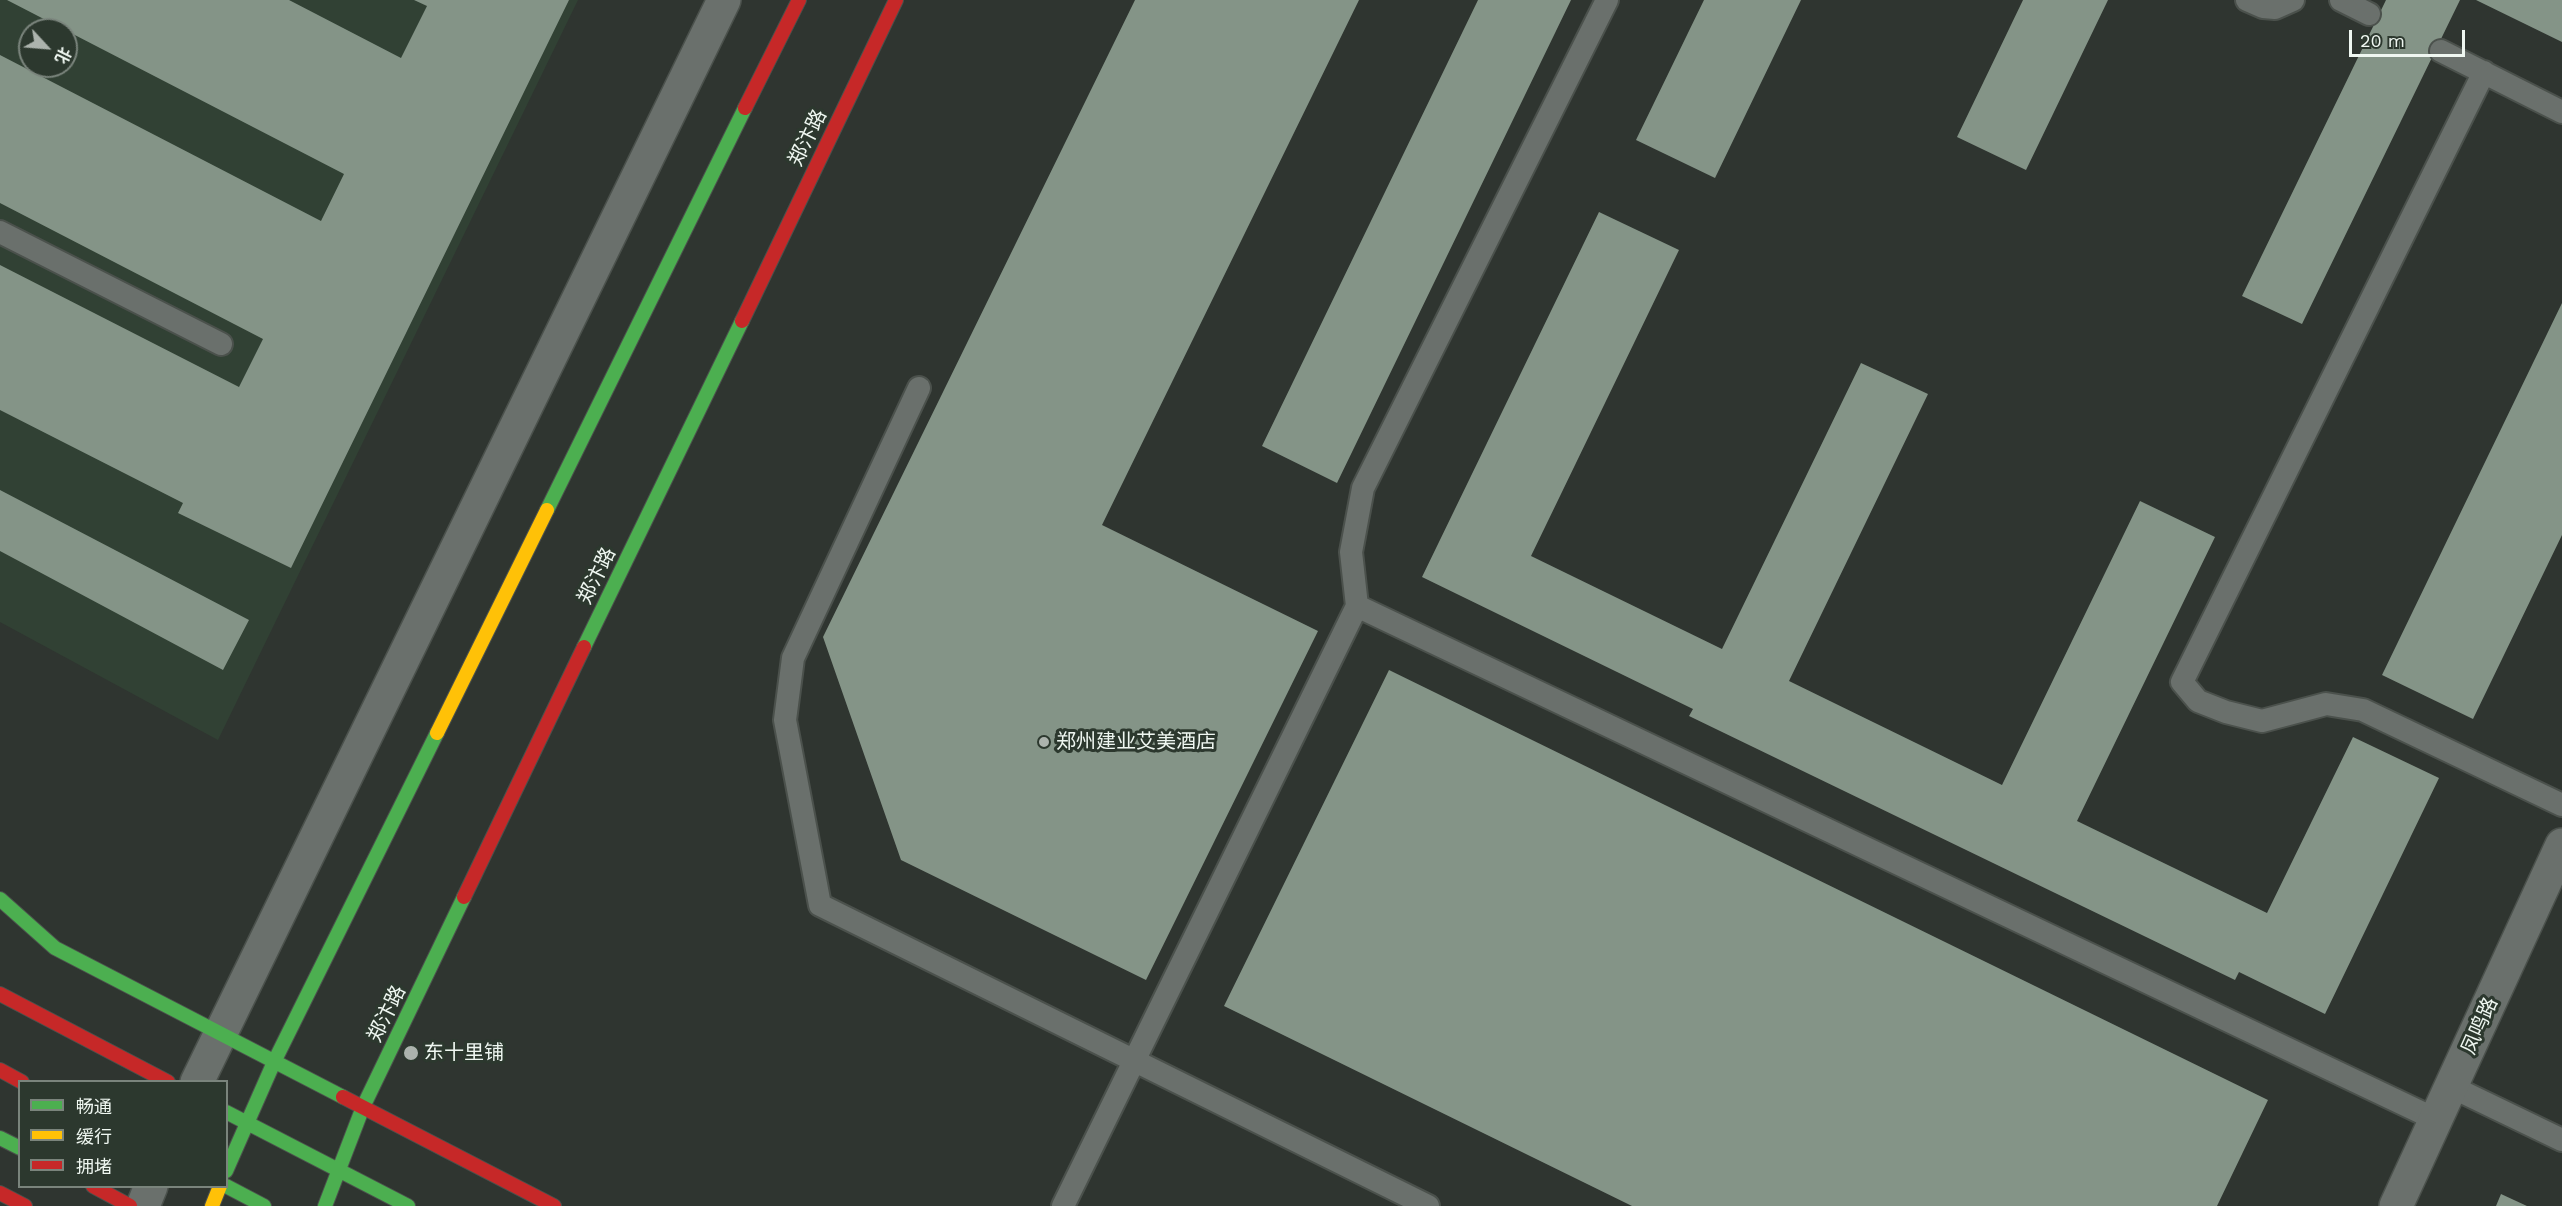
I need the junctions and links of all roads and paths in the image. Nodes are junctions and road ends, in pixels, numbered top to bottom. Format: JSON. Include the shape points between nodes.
{"nodes":[{"id":1,"x":724,"y":0,"type":"edge"},
{"id":2,"x":799,"y":0,"type":"edge"},
{"id":3,"x":896,"y":0,"type":"edge"},
{"id":4,"x":1607,"y":0,"type":"edge"},
{"id":5,"x":2247,"y":0,"type":"edge"},
{"id":6,"x":2293,"y":0,"type":"edge"},
{"id":7,"x":2341,"y":0,"type":"edge"},
{"id":8,"x":2369,"y":14,"type":"dead end"},
{"id":9,"x":2441,"y":51,"type":"dead end"},
{"id":10,"x":2484,"y":72,"type":"junction"},
{"id":11,"x":2562,"y":112,"type":"edge"},
{"id":12,"x":0,"y":232,"type":"edge"},
{"id":13,"x":221,"y":344,"type":"dead end"},
{"id":14,"x":920,"y":388,"type":"dead end"},
{"id":15,"x":1358,"y":606,"type":"junction"},
{"id":16,"x":2562,"y":805,"type":"edge"},
{"id":17,"x":2562,"y":845,"type":"edge"},
{"id":18,"x":0,"y":899,"type":"edge"},
{"id":19,"x":0,"y":994,"type":"edge"},
{"id":20,"x":221,"y":1034,"type":"junction"},
{"id":21,"x":1135,"y":1060,"type":"junction"},
{"id":22,"x":274,"y":1062,"type":"junction"},
{"id":23,"x":0,"y":1070,"type":"edge"},
{"id":24,"x":18,"y":1080,"type":"edge"},
{"id":25,"x":164,"y":1080,"type":"edge"},
{"id":26,"x":198,"y":1080,"type":"edge"},
{"id":27,"x":2452,"y":1087,"type":"junction"},
{"id":28,"x":363,"y":1107,"type":"junction"},
{"id":29,"x":228,"y":1113,"type":"edge"},
{"id":30,"x":2437,"y":1120,"type":"junction"},
{"id":31,"x":247,"y":1122,"type":"junction"},
{"id":32,"x":0,"y":1138,"type":"edge"},
{"id":33,"x":2562,"y":1140,"type":"edge"},
{"id":34,"x":18,"y":1147,"type":"edge"},
{"id":35,"x":228,"y":1166,"type":"edge"},
{"id":36,"x":339,"y":1170,"type":"junction"},
{"id":37,"x":228,"y":1187,"type":"edge"},
{"id":38,"x":97,"y":1188,"type":"edge"},
{"id":39,"x":151,"y":1188,"type":"edge"},
{"id":40,"x":219,"y":1188,"type":"edge"},
{"id":41,"x":0,"y":1193,"type":"edge"},
{"id":42,"x":25,"y":1206,"type":"edge"},
{"id":43,"x":130,"y":1206,"type":"edge"},
{"id":44,"x":143,"y":1206,"type":"edge"},
{"id":45,"x":212,"y":1206,"type":"edge"},
{"id":46,"x":264,"y":1206,"type":"edge"},
{"id":47,"x":325,"y":1206,"type":"edge"},
{"id":48,"x":408,"y":1206,"type":"edge"},
{"id":49,"x":554,"y":1206,"type":"edge"},
{"id":50,"x":1063,"y":1206,"type":"edge"},
{"id":51,"x":1428,"y":1206,"type":"edge"},
{"id":52,"x":2396,"y":1206,"type":"edge"}],
"edges":[{"from":1,"to":20,"type":"street"},
{"from":2,"to":22,"type":"main road"},
{"from":3,"to":28,"type":"main road","name":"郑汴路"},
{"from":4,"to":15,"type":"lane","via":[[1363,488],[1351,552]]},
{"from":5,"to":6,"type":"lane","via":[[2275,8]]},
{"from":7,"to":8,"type":"lane"},
{"from":9,"to":10,"type":"lane"},
{"from":10,"to":11,"type":"lane"},
{"from":10,"to":16,"type":"lane","via":[[2182,682],[2198,701],[2262,721],[2326,704],[2363,710]]},
{"from":12,"to":13,"type":"lane"},
{"from":14,"to":21,"type":"lane","via":[[793,657],[784,720],[820,905]]},
{"from":15,"to":21,"type":"lane"},
{"from":15,"to":30,"type":"lane"},
{"from":17,"to":27,"type":"street","name":"凤鸣路"},
{"from":18,"to":20,"type":"main road","via":[[56,948]]},
{"from":19,"to":25,"type":"main road"},
{"from":20,"to":22,"type":"main road"},
{"from":20,"to":26,"type":"street"},
{"from":21,"to":50,"type":"lane"},
{"from":21,"to":51,"type":"lane"},
{"from":22,"to":28,"type":"main road"},
{"from":22,"to":31,"type":"main road"},
{"from":23,"to":24,"type":"main road"},
{"from":27,"to":30,"type":"street","name":"凤鸣路"},
{"from":27,"to":33,"type":"lane"},
{"from":28,"to":36,"type":"main road","name":"郑汴路"},
{"from":28,"to":49,"type":"main road"},
{"from":29,"to":31,"type":"main road"},
{"from":30,"to":52,"type":"street","name":"凤鸣路"},
{"from":31,"to":35,"type":"main road"},
{"from":31,"to":36,"type":"main road"},
{"from":32,"to":34,"type":"main road"},
{"from":36,"to":47,"type":"main road","name":"郑汴路"},
{"from":36,"to":48,"type":"main road"},
{"from":37,"to":46,"type":"main road"},
{"from":38,"to":43,"type":"main road"},
{"from":39,"to":44,"type":"street"},
{"from":40,"to":45,"type":"main road"},
{"from":41,"to":42,"type":"main road"}]}
